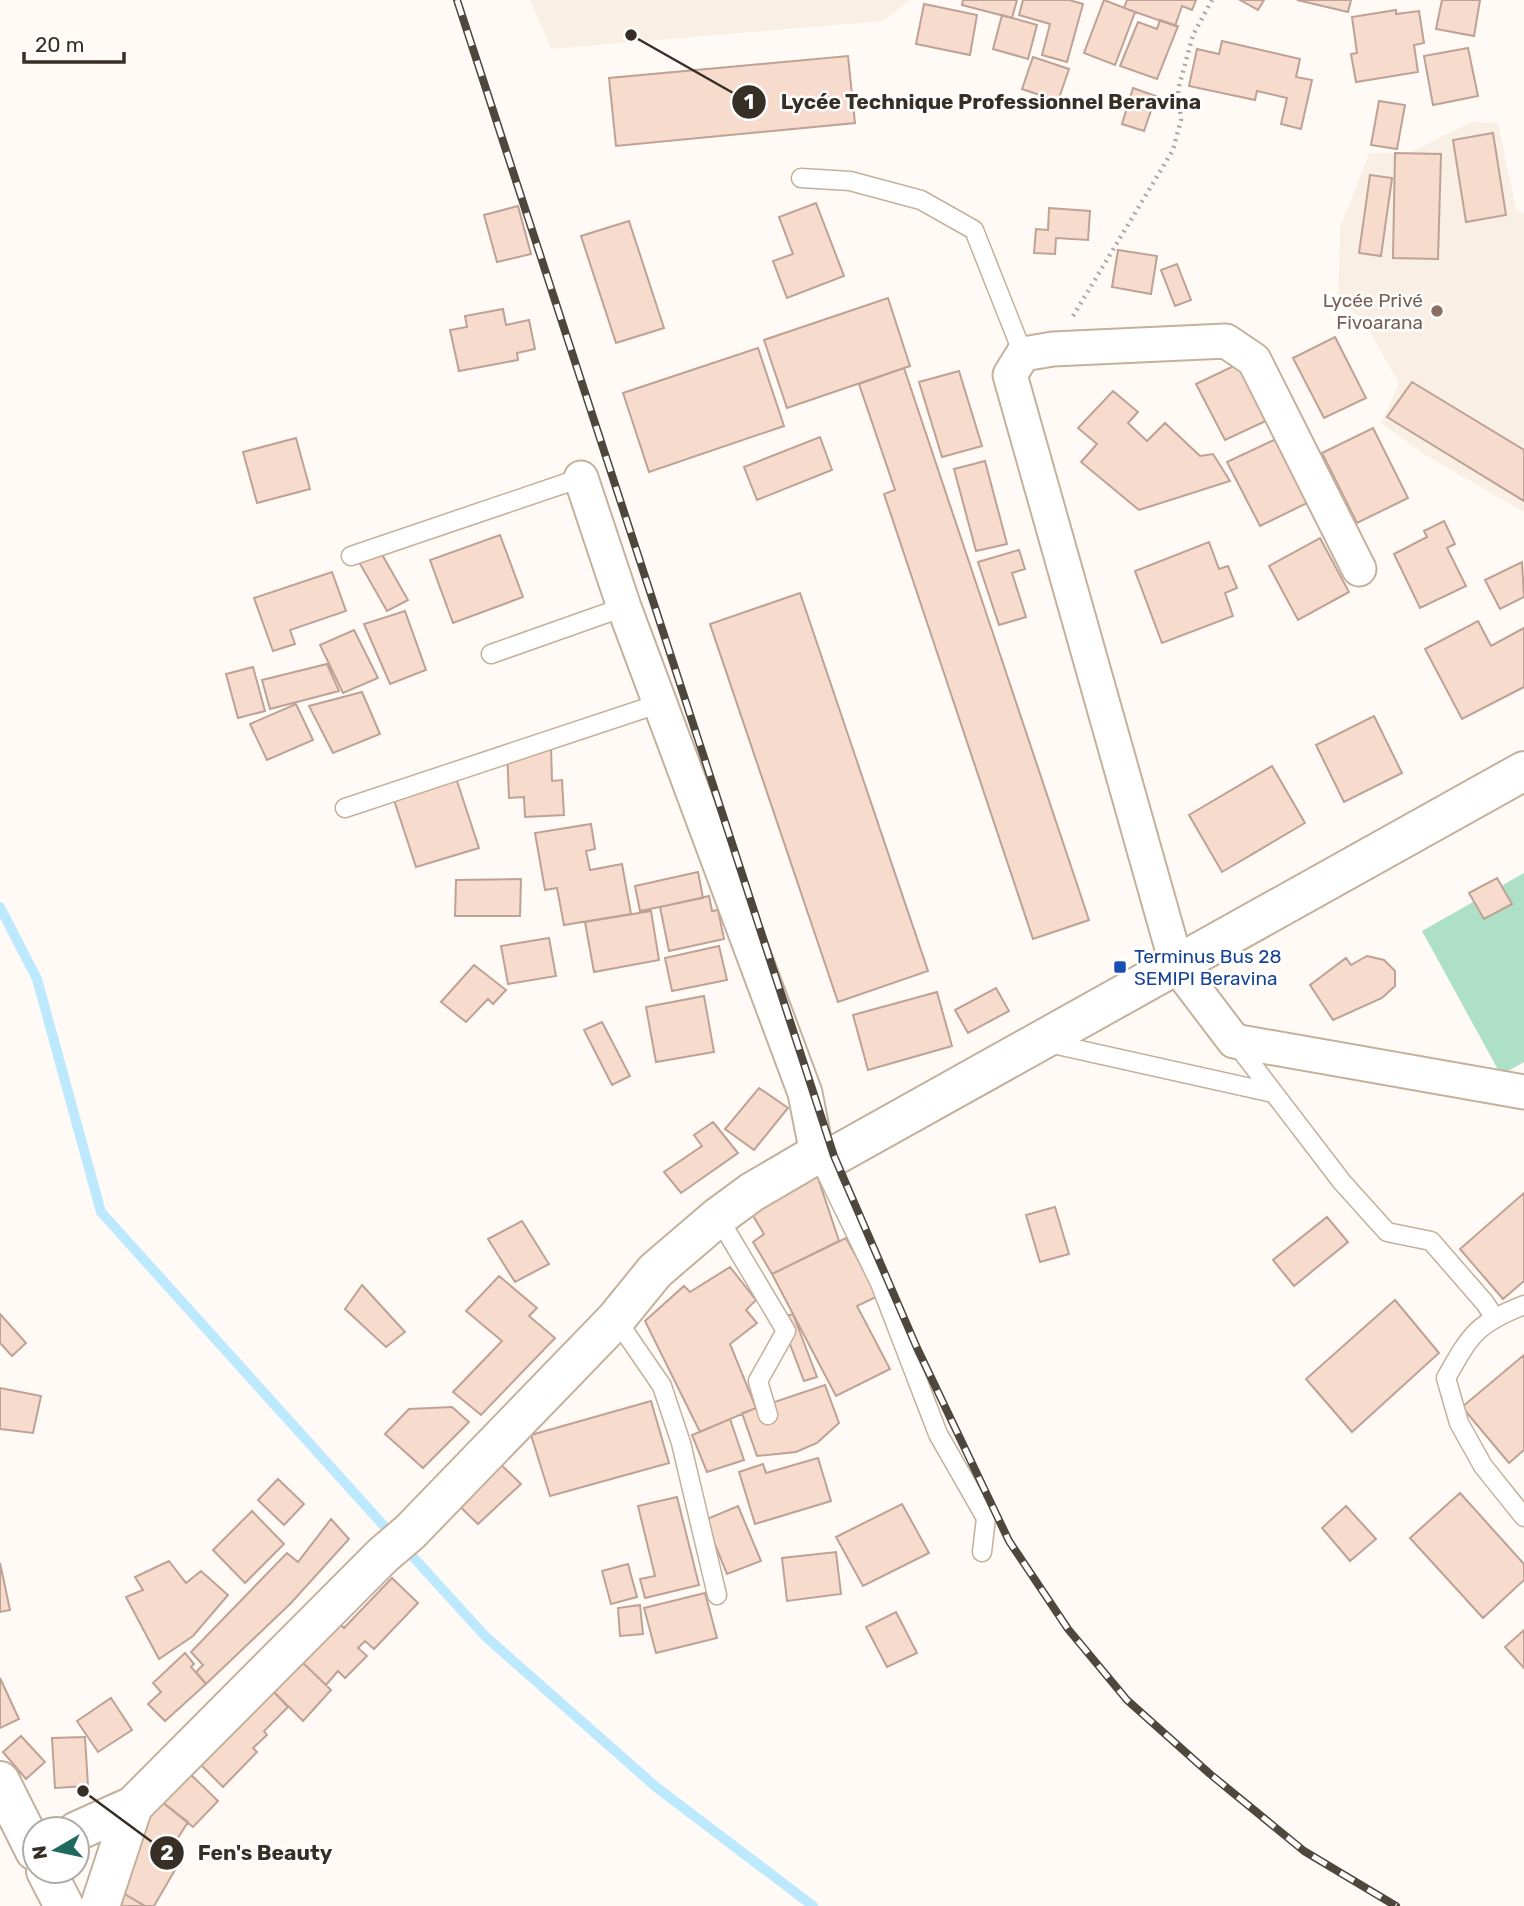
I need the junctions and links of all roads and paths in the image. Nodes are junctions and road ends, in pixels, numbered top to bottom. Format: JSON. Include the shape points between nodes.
{"nodes":[{"id":1,"x":1212,"y":0,"type":"edge"},
{"id":2,"x":801,"y":178,"type":"dead end"},
{"id":3,"x":1038,"y":352,"type":"junction"},
{"id":4,"x":580,"y":478,"type":"joint"},
{"id":5,"x":351,"y":556,"type":"dead end"},
{"id":6,"x":1359,"y":569,"type":"dead end"},
{"id":7,"x":624,"y":607,"type":"junction"},
{"id":8,"x":491,"y":654,"type":"dead end"},
{"id":9,"x":661,"y":704,"type":"junction"},
{"id":10,"x":1524,"y":771,"type":"edge"},
{"id":11,"x":345,"y":808,"type":"dead end"},
{"id":12,"x":1177,"y":966,"type":"junction"},
{"id":13,"x":1038,"y":1041,"type":"junction"},
{"id":14,"x":1234,"y":1041,"type":"junction"},
{"id":15,"x":1524,"y":1092,"type":"edge"},
{"id":16,"x":1273,"y":1093,"type":"junction"},
{"id":17,"x":817,"y":1154,"type":"junction"},
{"id":18,"x":718,"y":1217,"type":"junction"},
{"id":19,"x":1524,"y":1306,"type":"edge"},
{"id":20,"x":1494,"y":1317,"type":"junction"},
{"id":21,"x":616,"y":1319,"type":"junction"},
{"id":22,"x":768,"y":1415,"type":"dead end"},
{"id":23,"x":1524,"y":1517,"type":"edge"},
{"id":24,"x":982,"y":1552,"type":"dead end"},
{"id":25,"x":717,"y":1595,"type":"dead end"},
{"id":26,"x":0,"y":1781,"type":"edge"},
{"id":27,"x":133,"y":1806,"type":"junction"},
{"id":28,"x":21,"y":1822,"type":"edge"},
{"id":29,"x":91,"y":1824,"type":"edge"},
{"id":30,"x":53,"y":1885,"type":"edge"},
{"id":31,"x":64,"y":1906,"type":"edge"},
{"id":32,"x":100,"y":1906,"type":"edge"}],
"edges":[{"from":1,"to":3,"type":"path","via":[[1193,35],[1178,90],[1181,120],[1173,150]]},
{"from":2,"to":3,"type":"lane","via":[[850,181],[921,200],[974,230]]},
{"from":3,"to":6,"type":"street","via":[[1226,341],[1254,360]]},
{"from":3,"to":12,"type":"street","via":[[1010,375]]},
{"from":4,"to":5,"type":"lane"},
{"from":4,"to":7,"type":"street"},
{"from":7,"to":8,"type":"lane"},
{"from":7,"to":9,"type":"street"},
{"from":9,"to":11,"type":"lane"},
{"from":9,"to":17,"type":"street","via":[[805,1093]]},
{"from":10,"to":12,"type":"street"},
{"from":12,"to":13,"type":"street"},
{"from":12,"to":14,"type":"street"},
{"from":13,"to":16,"type":"lane"},
{"from":13,"to":17,"type":"street","via":[[834,1156]]},
{"from":14,"to":15,"type":"street"},
{"from":14,"to":16,"type":"lane"},
{"from":16,"to":20,"type":"lane","via":[[1387,1232],[1431,1241]]},
{"from":17,"to":18,"type":"street"},
{"from":17,"to":24,"type":"lane","via":[[880,1283],[938,1434],[986,1518]]},
{"from":18,"to":21,"type":"street","via":[[655,1271]]},
{"from":18,"to":22,"type":"lane","via":[[786,1331],[758,1381]]},
{"from":19,"to":20,"type":"lane"},
{"from":20,"to":23,"type":"lane","via":[[1468,1338],[1446,1378],[1459,1423],[1483,1466]]},
{"from":21,"to":25,"type":"lane","via":[[662,1386],[681,1443]]},
{"from":21,"to":27,"type":"street"},
{"from":26,"to":28,"type":"street"},
{"from":27,"to":29,"type":"street"},
{"from":27,"to":32,"type":"street"},
{"from":30,"to":31,"type":"street"}]}
